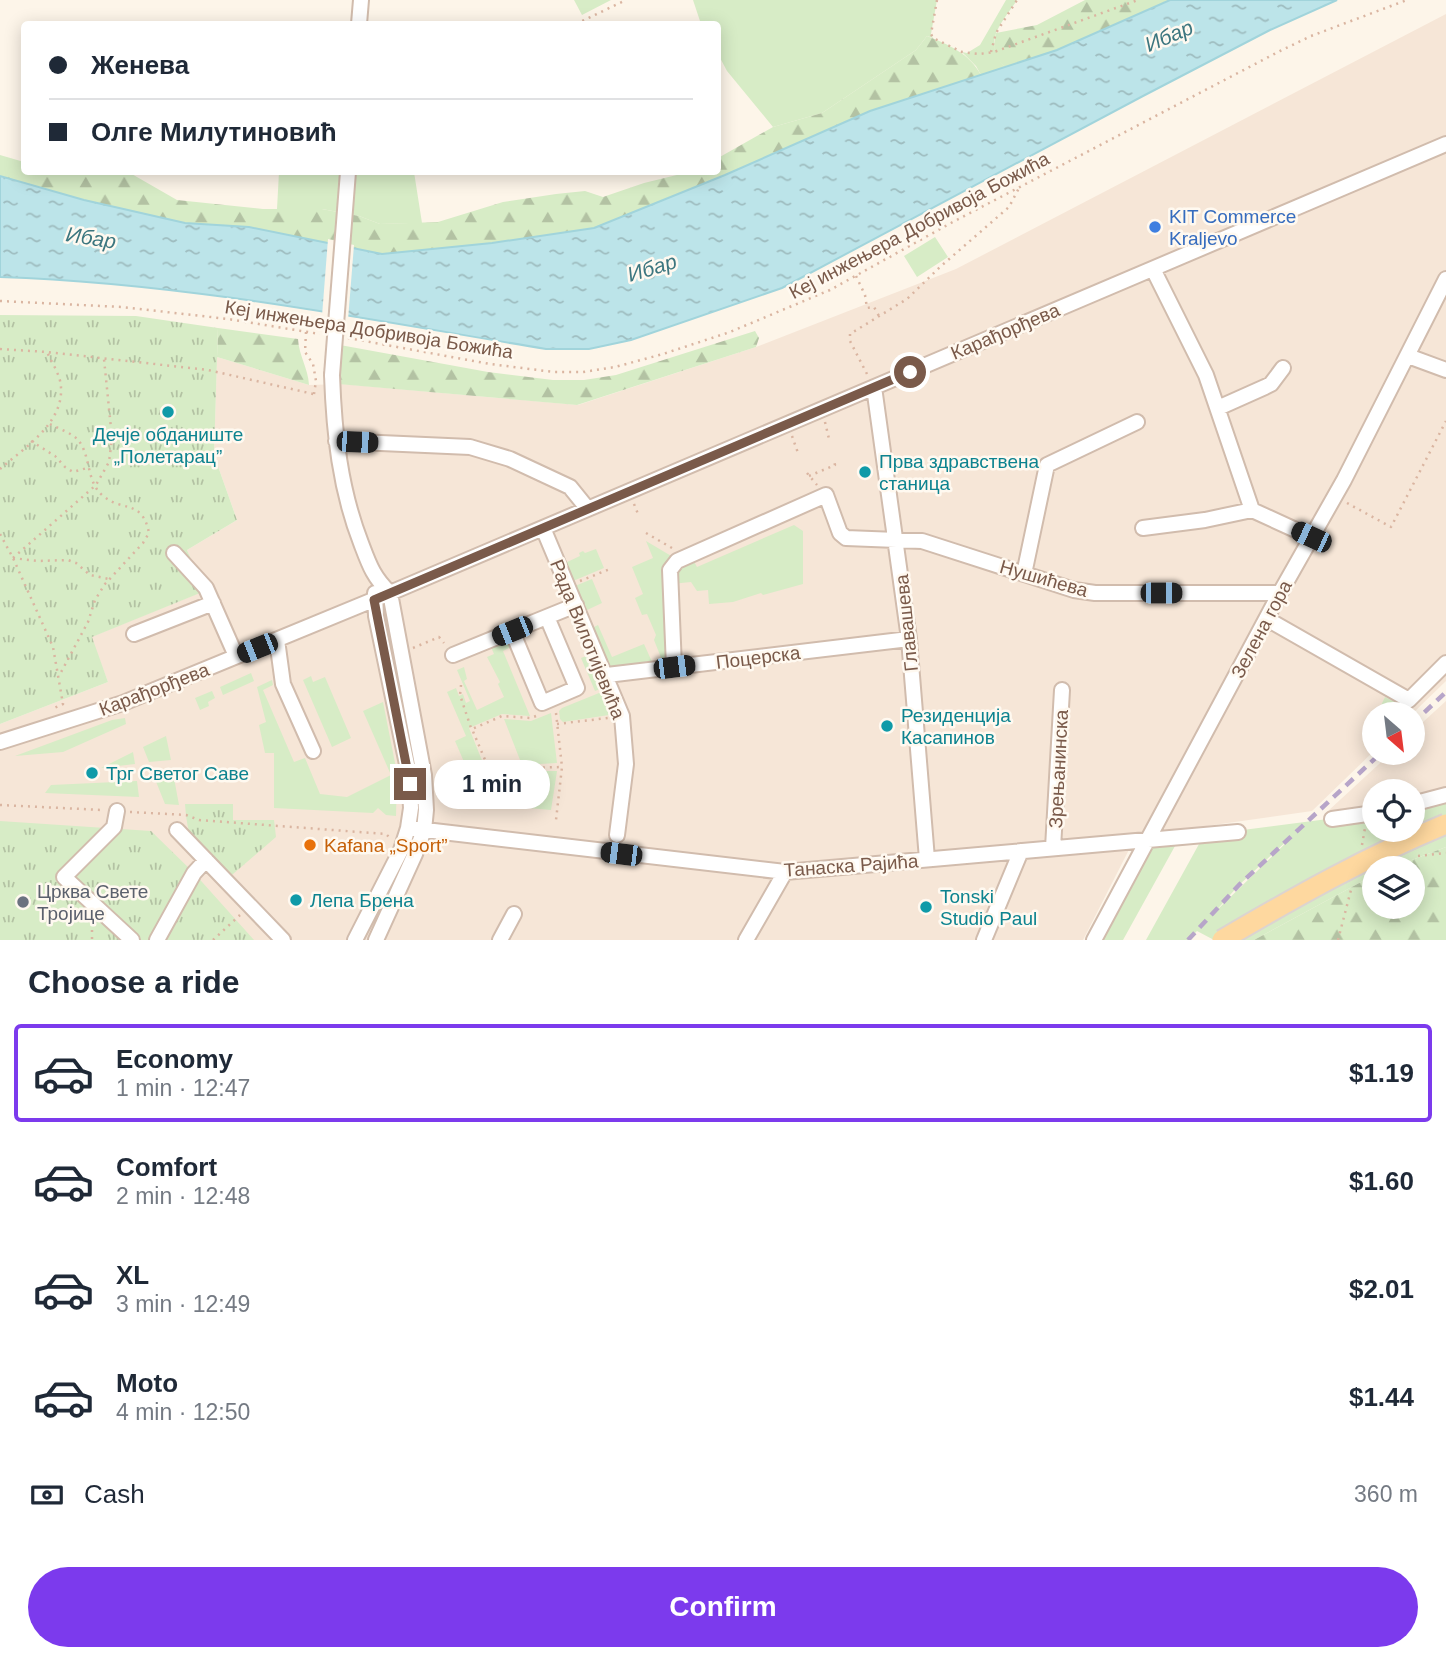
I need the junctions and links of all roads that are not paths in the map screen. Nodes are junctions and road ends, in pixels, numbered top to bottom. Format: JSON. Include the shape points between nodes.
{"nodes":[{"id":1,"x":361,"y":0,"type":"edge"},
{"id":2,"x":359,"y":21,"type":"edge"},
{"id":3,"x":1444,"y":147,"type":"edge"},
{"id":4,"x":348,"y":175,"type":"edge"},
{"id":5,"x":1153,"y":269,"type":"junction"},
{"id":6,"x":1446,"y":279,"type":"edge"},
{"id":7,"x":1408,"y":356,"type":"junction"},
{"id":8,"x":1283,"y":368,"type":"dead end"},
{"id":9,"x":1446,"y":370,"type":"edge"},
{"id":10,"x":874,"y":387,"type":"junction"},
{"id":11,"x":1217,"y":408,"type":"junction"},
{"id":12,"x":1137,"y":422,"type":"dead end"},
{"id":13,"x":336,"y":441,"type":"junction"},
{"id":14,"x":587,"y":508,"type":"junction"},
{"id":15,"x":1252,"y":510,"type":"junction"},
{"id":16,"x":542,"y":528,"type":"junction"},
{"id":17,"x":1143,"y":528,"type":"dead end"},
{"id":18,"x":1311,"y":537,"type":"junction"},
{"id":19,"x":897,"y":539,"type":"junction"},
{"id":20,"x":173,"y":553,"type":"dead end"},
{"id":21,"x":1024,"y":574,"type":"junction"},
{"id":22,"x":375,"y":579,"type":"junction"},
{"id":23,"x":390,"y":593,"type":"junction"},
{"id":24,"x":1280,"y":593,"type":"junction"},
{"id":25,"x":374,"y":600,"type":"junction"},
{"id":26,"x":213,"y":603,"type":"junction"},
{"id":27,"x":576,"y":605,"type":"junction"},
{"id":28,"x":547,"y":617,"type":"junction"},
{"id":29,"x":1267,"y":619,"type":"junction"},
{"id":30,"x":512,"y":631,"type":"junction"},
{"id":31,"x":134,"y":635,"type":"dead end"},
{"id":32,"x":909,"y":639,"type":"junction"},
{"id":33,"x":276,"y":640,"type":"junction"},
{"id":34,"x":453,"y":655,"type":"road end"},
{"id":35,"x":236,"y":656,"type":"junction"},
{"id":36,"x":1446,"y":663,"type":"edge"},
{"id":37,"x":674,"y":667,"type":"junction"},
{"id":38,"x":607,"y":676,"type":"junction"},
{"id":39,"x":1062,"y":690,"type":"dead end"},
{"id":40,"x":0,"y":745,"type":"edge"},
{"id":41,"x":313,"y":751,"type":"dead end"},
{"id":42,"x":1446,"y":795,"type":"edge"},
{"id":43,"x":1425,"y":801,"type":"edge"},
{"id":44,"x":117,"y":811,"type":"road end"},
{"id":45,"x":1362,"y":815,"type":"edge"},
{"id":46,"x":1332,"y":819,"type":"dead end"},
{"id":47,"x":1446,"y":824,"type":"edge"},
{"id":48,"x":408,"y":828,"type":"junction"},
{"id":49,"x":177,"y":830,"type":"dead end"},
{"id":50,"x":424,"y":830,"type":"junction"},
{"id":51,"x":1238,"y":832,"type":"dead end"},
{"id":52,"x":617,"y":835,"type":"dead end"},
{"id":53,"x":1149,"y":840,"type":"junction"},
{"id":54,"x":1054,"y":848,"type":"junction"},
{"id":55,"x":1021,"y":851,"type":"junction"},
{"id":56,"x":927,"y":859,"type":"junction"},
{"id":57,"x":206,"y":860,"type":"junction"},
{"id":58,"x":785,"y":872,"type":"junction"},
{"id":59,"x":514,"y":914,"type":"dead end"},
{"id":60,"x":132,"y":940,"type":"edge"},
{"id":61,"x":157,"y":940,"type":"edge"},
{"id":62,"x":283,"y":940,"type":"edge"},
{"id":63,"x":355,"y":940,"type":"edge"},
{"id":64,"x":376,"y":940,"type":"edge"},
{"id":65,"x":500,"y":940,"type":"edge"},
{"id":66,"x":746,"y":940,"type":"edge"},
{"id":67,"x":984,"y":940,"type":"edge"},
{"id":68,"x":1094,"y":940,"type":"edge"},
{"id":69,"x":1222,"y":940,"type":"edge"}],
"edges":[{"from":1,"to":2,"type":"street"},
{"from":3,"to":5,"type":"street","name":"Карађорђева"},
{"from":4,"to":13,"type":"street","bridge":true,"via":[[332,375]]},
{"from":5,"to":10,"type":"street","name":"Карађорђева"},
{"from":5,"to":11,"type":"street","via":[[1206,375]]},
{"from":6,"to":7,"type":"street","name":"Зелена гора"},
{"from":7,"to":9,"type":"street"},
{"from":7,"to":18,"type":"street","name":"Зелена гора"},
{"from":8,"to":11,"type":"street","via":[[1271,384]]},
{"from":10,"to":14,"type":"street","name":"Карађорђева"},
{"from":10,"to":19,"type":"street","name":"Главашева"},
{"from":11,"to":15,"type":"street"},
{"from":12,"to":21,"type":"street","via":[[1047,465]]},
{"from":13,"to":14,"type":"street","via":[[470,447],[510,459],[569,487]]},
{"from":13,"to":22,"type":"street","via":[[349,512]]},
{"from":14,"to":16,"type":"street","name":"Карађорђева"},
{"from":15,"to":17,"type":"street"},
{"from":15,"to":18,"type":"street"},
{"from":16,"to":23,"type":"street","name":"Карађорђева"},
{"from":16,"to":27,"type":"street","name":"Рада Вилотијевића"},
{"from":18,"to":24,"type":"street","name":"Зелена гора"},
{"from":19,"to":21,"type":"street","name":"Нушићева","via":[[922,541]]},
{"from":19,"to":32,"type":"street","name":"Главашева"},
{"from":19,"to":37,"type":"street","name":"Нушићева","via":[[846,538],[826,495],[677,561],[670,570]]},
{"from":20,"to":26,"type":"street","via":[[206,588]]},
{"from":21,"to":24,"type":"street","name":"Нушићева","via":[[1095,593]]},
{"from":22,"to":23,"type":"street"},
{"from":22,"to":25,"type":"street"},
{"from":23,"to":25,"type":"street","name":"Карађорђева"},
{"from":23,"to":50,"type":"street","via":[[424,775]]},
{"from":24,"to":29,"type":"street","name":"Зелена гора"},
{"from":25,"to":33,"type":"street","name":"Карађорђева"},
{"from":25,"to":48,"type":"street","via":[[409,774]]},
{"from":26,"to":31,"type":"street"},
{"from":26,"to":35,"type":"street"},
{"from":27,"to":28,"type":"street"},
{"from":27,"to":38,"type":"street","name":"Рада Вилотијевића"},
{"from":28,"to":30,"type":"street"},
{"from":28,"to":30,"type":"street","via":[[577,688],[542,703]]},
{"from":29,"to":36,"type":"street","via":[[1409,700]]},
{"from":29,"to":53,"type":"street","name":"Зелена гора"},
{"from":30,"to":34,"type":"street"},
{"from":32,"to":37,"type":"street","name":"Поцерска"},
{"from":32,"to":56,"type":"street","name":"Главашева"},
{"from":33,"to":35,"type":"street","name":"Карађорђева"},
{"from":33,"to":41,"type":"street","via":[[283,684]]},
{"from":35,"to":40,"type":"street","name":"Карађорђева","via":[[123,703]]},
{"from":37,"to":38,"type":"street","name":"Поцерска"},
{"from":38,"to":52,"type":"street","name":"Рада Вилотијевића","via":[[622,716],[626,764]]},
{"from":39,"to":54,"type":"street","name":"Зрењанинска"},
{"from":42,"to":43,"type":"street"},
{"from":44,"to":60,"type":"street","via":[[114,827],[64,877]]},
{"from":45,"to":46,"type":"street"},
{"from":47,"to":69,"type":"main road","bridge":true,"via":[[1338,874]]},
{"from":48,"to":50,"type":"street","name":"Танаска Рајића"},
{"from":48,"to":63,"type":"street"},
{"from":49,"to":57,"type":"street"},
{"from":50,"to":58,"type":"street","name":"Танаска Рајића"},
{"from":50,"to":64,"type":"street"},
{"from":51,"to":53,"type":"street","name":"Танаска Рајића"},
{"from":53,"to":54,"type":"street","name":"Танаска Рајића"},
{"from":53,"to":68,"type":"street","name":"Зелена гора"},
{"from":54,"to":55,"type":"street","name":"Танаска Рајића"},
{"from":55,"to":56,"type":"street","name":"Танаска Рајића"},
{"from":55,"to":67,"type":"street"},
{"from":56,"to":58,"type":"street","name":"Танаска Рајића"},
{"from":57,"to":61,"type":"street"},
{"from":57,"to":62,"type":"street"},
{"from":58,"to":66,"type":"street"},
{"from":59,"to":65,"type":"street"}]}
